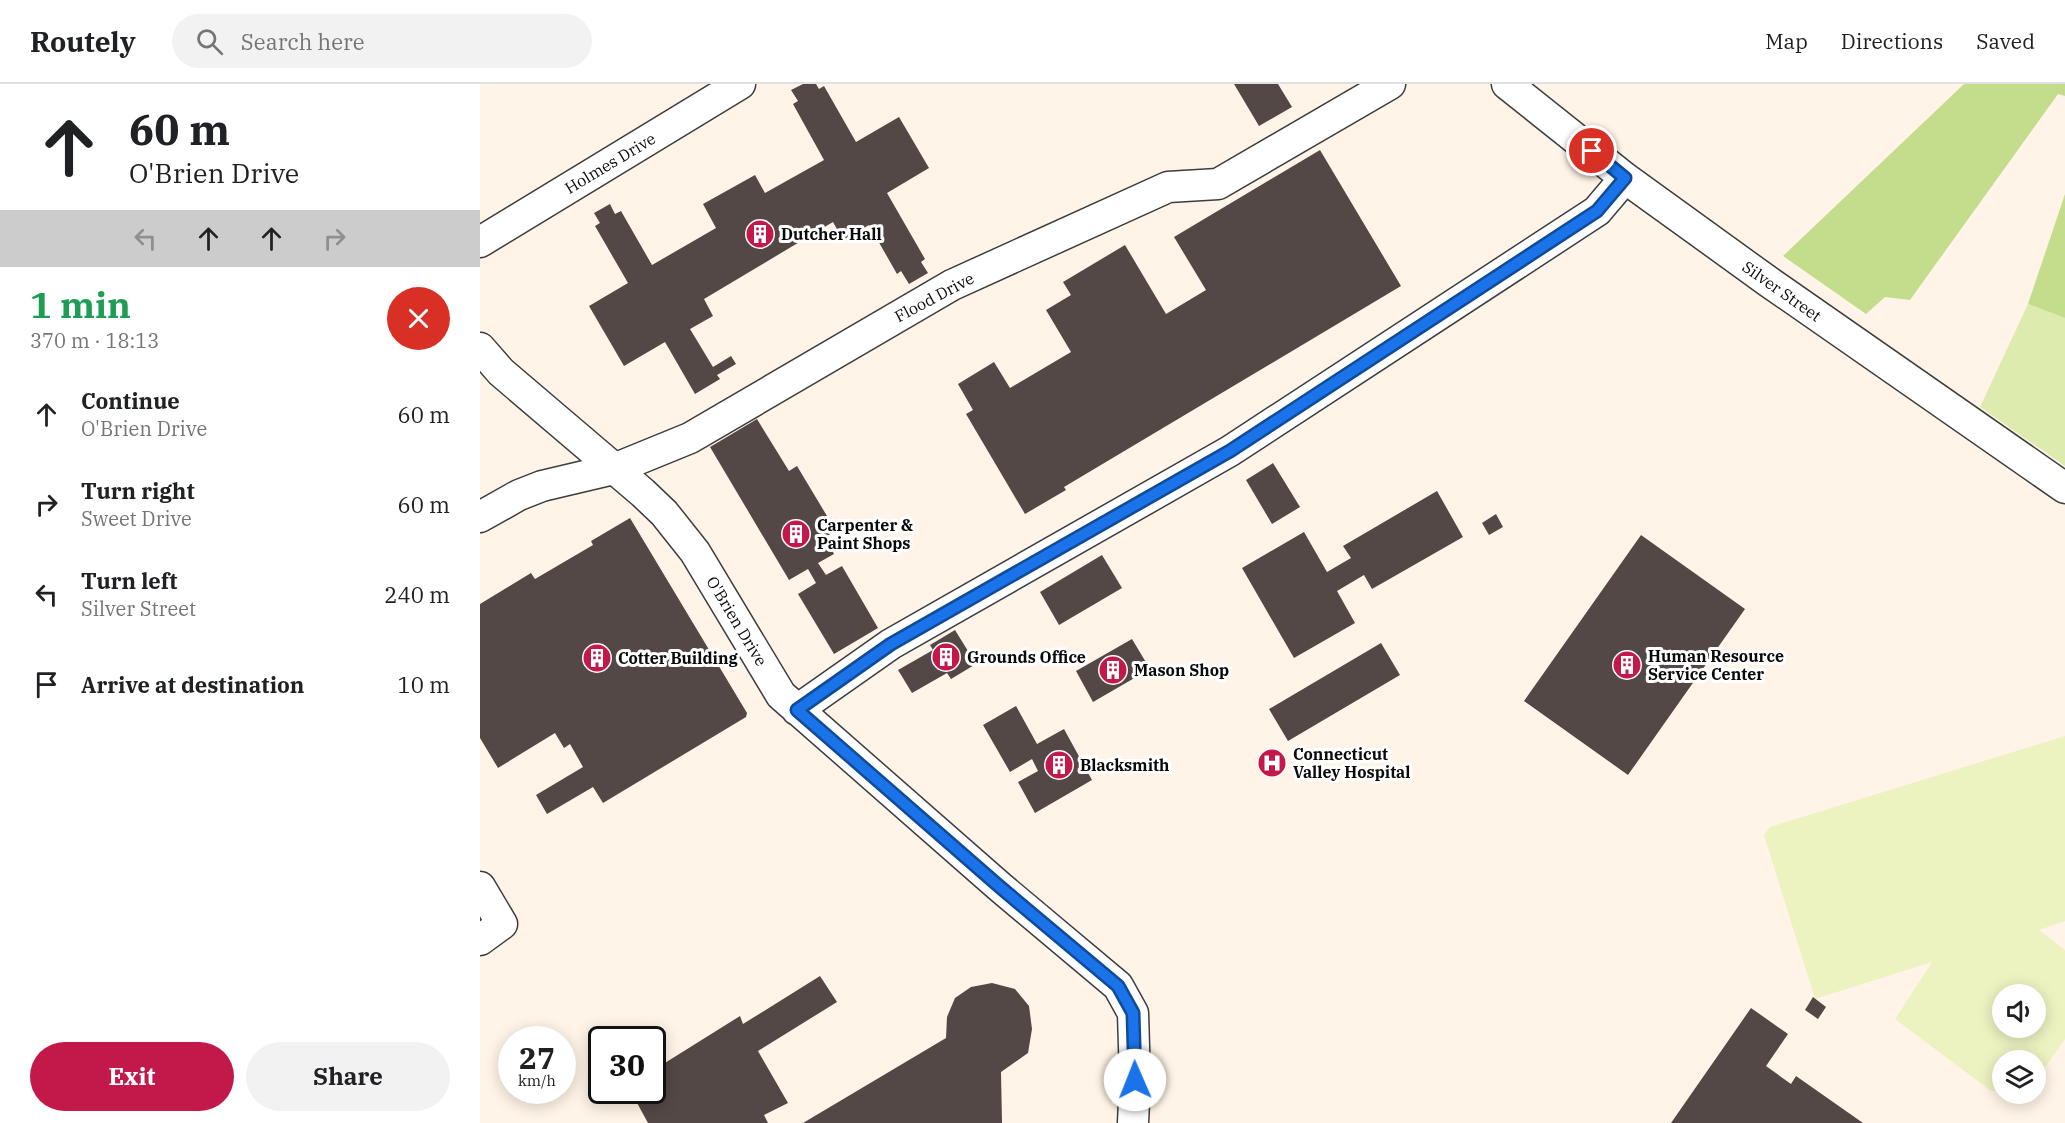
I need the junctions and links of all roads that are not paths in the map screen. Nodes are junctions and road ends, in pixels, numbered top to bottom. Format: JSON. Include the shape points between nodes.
{"nodes":[{"id":1,"x":741,"y":84,"type":"edge"},
{"id":2,"x":1390,"y":84,"type":"edge"},
{"id":3,"x":1508,"y":84,"type":"edge"},
{"id":4,"x":1625,"y":178,"type":"junction"},
{"id":5,"x":480,"y":242,"type":"edge"},
{"id":6,"x":480,"y":348,"type":"edge"},
{"id":7,"x":614,"y":469,"type":"junction"},
{"id":8,"x":2065,"y":488,"type":"edge"},
{"id":9,"x":480,"y":517,"type":"edge"},
{"id":10,"x":797,"y":710,"type":"junction"},
{"id":11,"x":480,"y":887,"type":"edge"},
{"id":12,"x":491,"y":932,"type":"edge"},
{"id":13,"x":1133,"y":1123,"type":"edge"}],
"edges":[{"from":1,"to":5,"type":"street","name":"Holmes Drive"},
{"from":2,"to":7,"type":"street","name":"Flood Drive","via":[[1218,184],[1168,187],[952,285],[690,438]]},
{"from":3,"to":4,"type":"street","name":"Silver Street"},
{"from":4,"to":8,"type":"street","name":"Silver Street"},
{"from":4,"to":10,"type":"street","via":[[1597,211],[1230,451],[891,644]]},
{"from":6,"to":7,"type":"street","name":"O'Brien Drive","via":[[501,372]]},
{"from":7,"to":9,"type":"street","name":"Flood Drive","via":[[534,489]]},
{"from":7,"to":10,"type":"street","name":"O'Brien Drive","via":[[664,513],[695,552],[781,695]]},
{"from":10,"to":13,"type":"street","name":"O'Brien Drive","via":[[1118,986],[1133,1013]]},
{"from":11,"to":12,"type":"street"}]}
